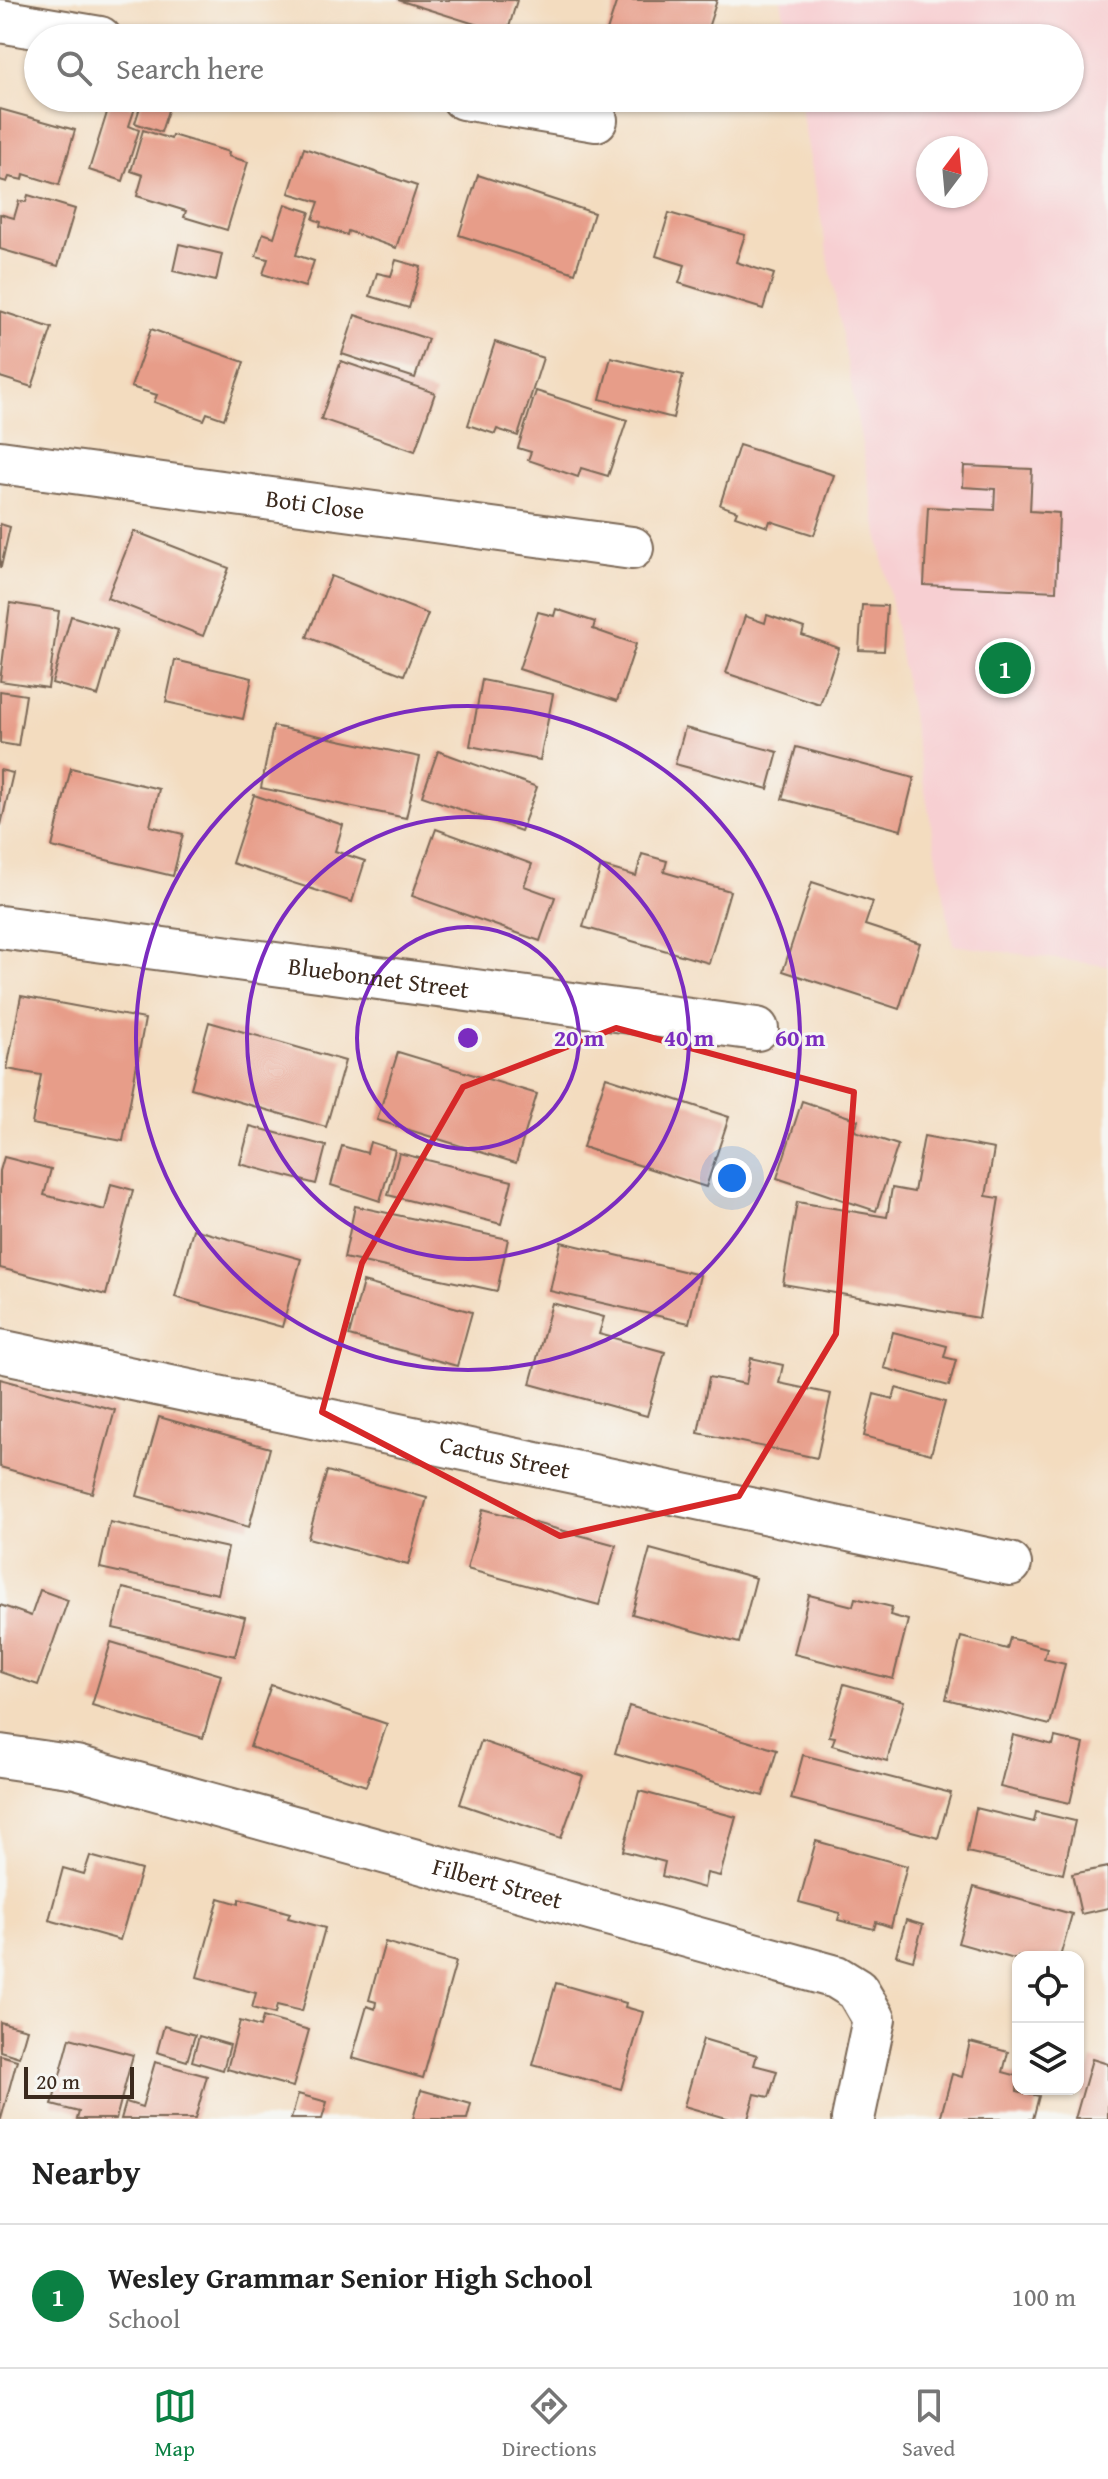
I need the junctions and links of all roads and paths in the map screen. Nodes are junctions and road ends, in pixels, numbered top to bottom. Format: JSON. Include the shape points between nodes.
{"nodes":[{"id":1,"x":0,"y":21,"type":"edge"},
{"id":2,"x":24,"y":25,"type":"edge"},
{"id":3,"x":548,"y":112,"type":"edge"},
{"id":4,"x":596,"y":120,"type":"dead end"},
{"id":5,"x":0,"y":462,"type":"edge"},
{"id":6,"x":632,"y":548,"type":"dead end"},
{"id":7,"x":0,"y":927,"type":"edge"},
{"id":8,"x":757,"y":1029,"type":"dead end"},
{"id":9,"x":0,"y":1351,"type":"edge"},
{"id":10,"x":1010,"y":1564,"type":"dead end"},
{"id":11,"x":0,"y":1756,"type":"edge"},
{"id":12,"x":853,"y":2119,"type":"edge"}],
"edges":[{"from":1,"to":2,"type":"street"},
{"from":3,"to":4,"type":"street"},
{"from":5,"to":6,"type":"street","name":"Boti Close"},
{"from":7,"to":8,"type":"street","name":"Bluebonnet Street"},
{"from":9,"to":10,"type":"street","name":"Cactus Street"},
{"from":11,"to":12,"type":"street","name":"Filbert Street","via":[[76,1767],[836,1977],[857,1990],[874,2019]]}]}
